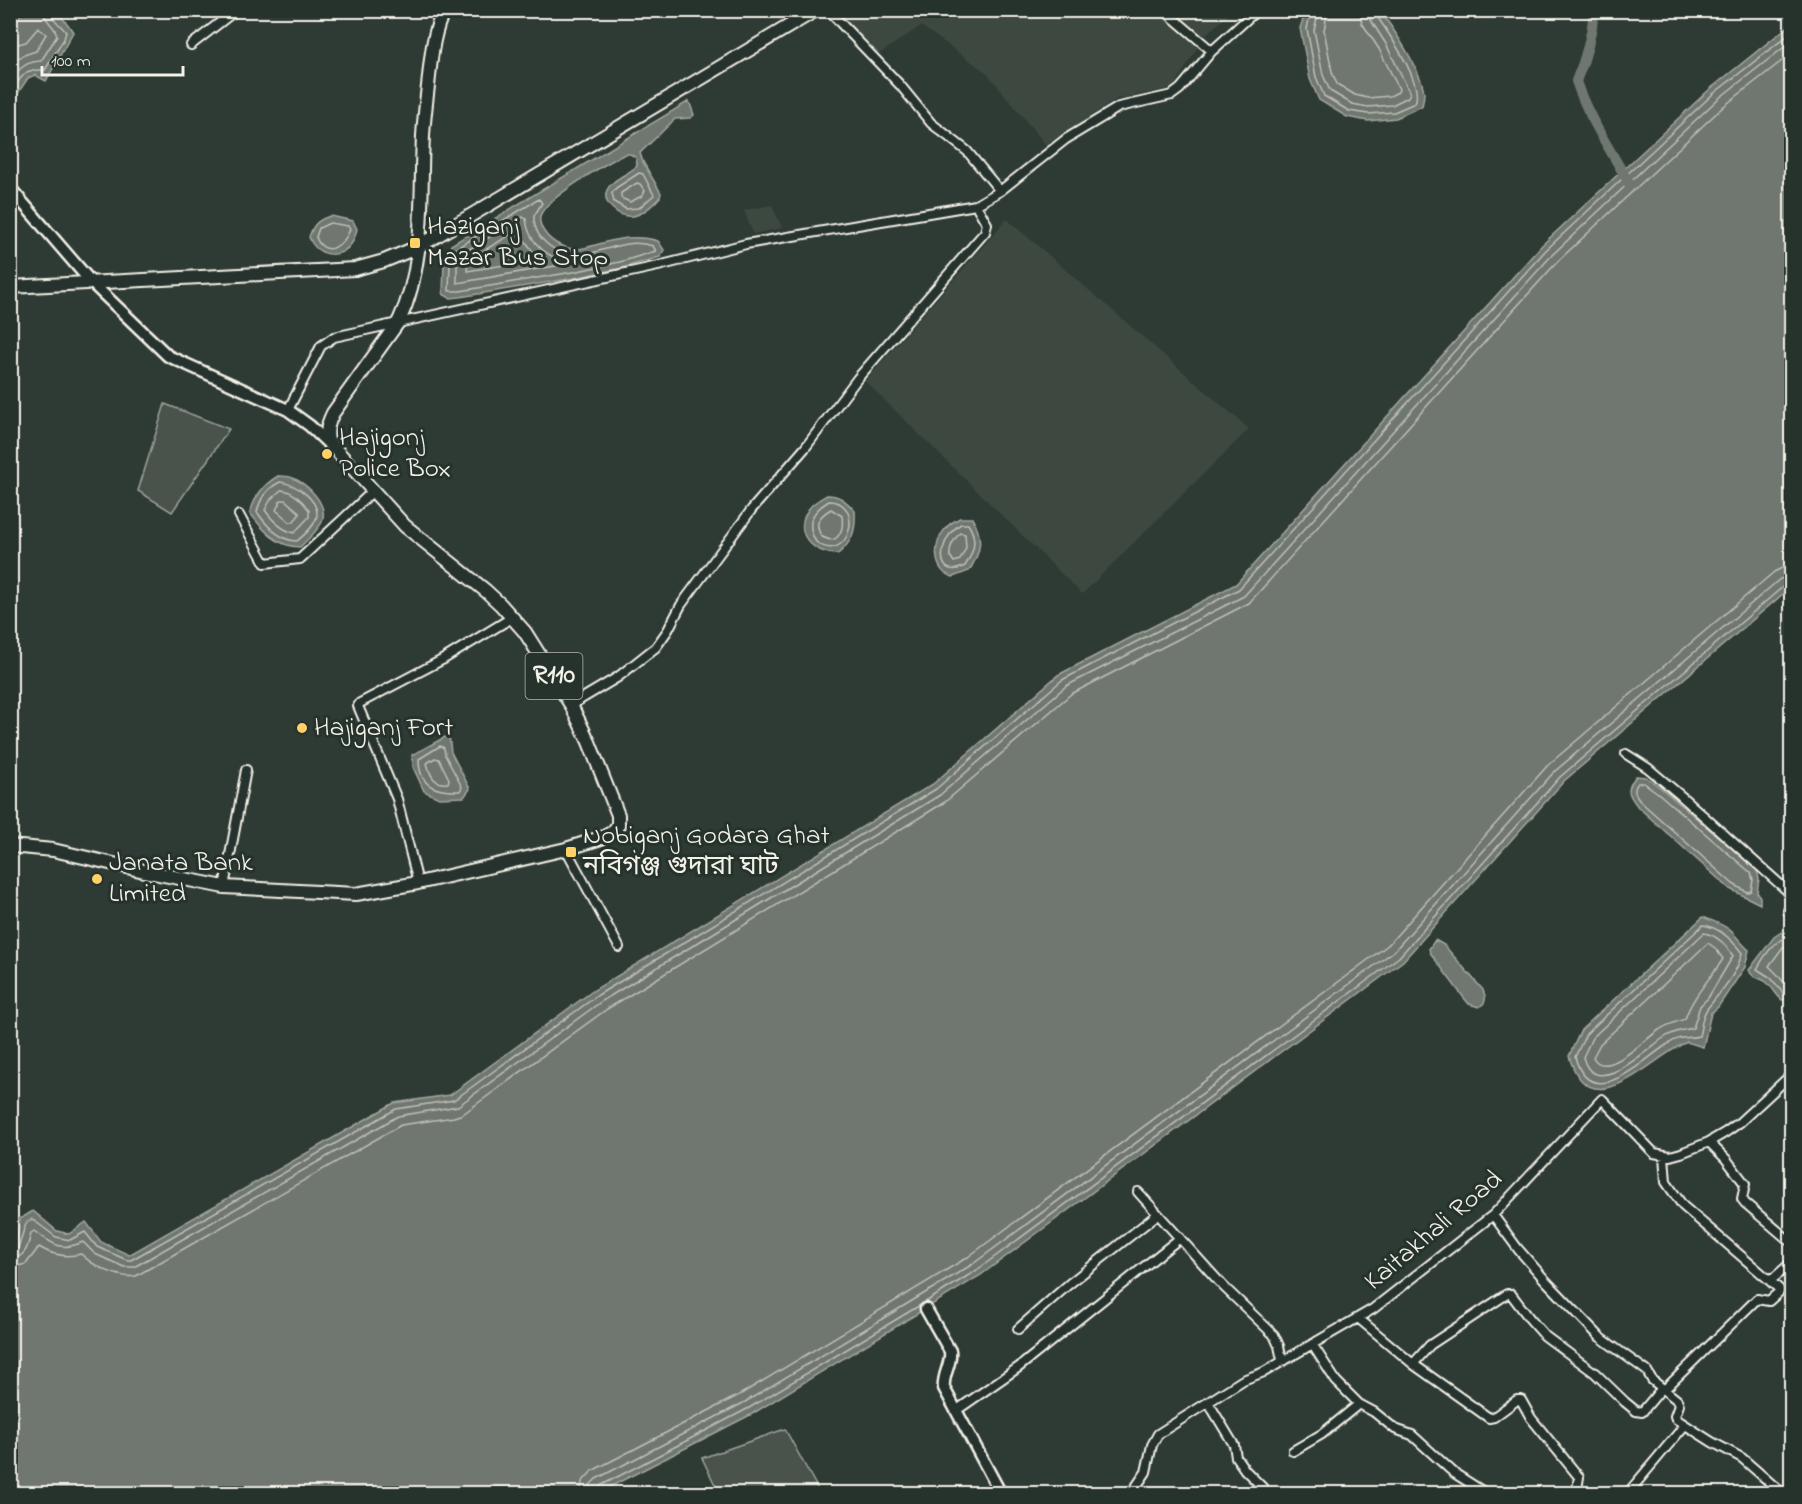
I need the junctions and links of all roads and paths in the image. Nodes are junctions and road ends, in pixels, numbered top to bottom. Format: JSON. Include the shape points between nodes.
{"nodes":[{"id":1,"x":236,"y":10,"type":"edge"},
{"id":2,"x":444,"y":10,"type":"edge"},
{"id":3,"x":816,"y":10,"type":"edge"},
{"id":4,"x":828,"y":10,"type":"edge"},
{"id":5,"x":1164,"y":10,"type":"edge"},
{"id":6,"x":1257,"y":10,"type":"edge"},
{"id":7,"x":191,"y":45,"type":"dead end"},
{"id":8,"x":1212,"y":51,"type":"junction"},
{"id":9,"x":10,"y":188,"type":"edge"},
{"id":10,"x":1000,"y":191,"type":"junction"},
{"id":11,"x":976,"y":205,"type":"junction"},
{"id":12,"x":418,"y":247,"type":"junction"},
{"id":13,"x":91,"y":282,"type":"junction"},
{"id":14,"x":10,"y":287,"type":"edge"},
{"id":15,"x":399,"y":321,"type":"junction"},
{"id":16,"x":288,"y":410,"type":"junction"},
{"id":17,"x":330,"y":445,"type":"junction"},
{"id":18,"x":372,"y":492,"type":"junction"},
{"id":19,"x":239,"y":515,"type":"dead end"},
{"id":20,"x":513,"y":618,"type":"junction"},
{"id":21,"x":571,"y":705,"type":"junction"},
{"id":22,"x":1626,"y":754,"type":"dead end"},
{"id":23,"x":246,"y":770,"type":"dead end"},
{"id":24,"x":10,"y":846,"type":"edge"},
{"id":25,"x":566,"y":849,"type":"junction"},
{"id":26,"x":418,"y":884,"type":"junction"},
{"id":27,"x":224,"y":887,"type":"junction"},
{"id":28,"x":1791,"y":895,"type":"edge"},
{"id":29,"x":1791,"y":902,"type":"edge"},
{"id":30,"x":1791,"y":918,"type":"edge"},
{"id":31,"x":619,"y":948,"type":"dead end"},
{"id":32,"x":1791,"y":1074,"type":"edge"},
{"id":33,"x":1709,"y":1142,"type":"junction"},
{"id":34,"x":1664,"y":1156,"type":"junction"},
{"id":35,"x":1138,"y":1192,"type":"dead end"},
{"id":36,"x":1158,"y":1214,"type":"junction"},
{"id":37,"x":1493,"y":1215,"type":"junction"},
{"id":38,"x":1180,"y":1238,"type":"junction"},
{"id":39,"x":1791,"y":1243,"type":"edge"},
{"id":40,"x":1791,"y":1263,"type":"edge"},
{"id":41,"x":1768,"y":1280,"type":"junction"},
{"id":42,"x":926,"y":1309,"type":"dead end"},
{"id":43,"x":1358,"y":1318,"type":"junction"},
{"id":44,"x":1018,"y":1329,"type":"dead end"},
{"id":45,"x":1312,"y":1344,"type":"junction"},
{"id":46,"x":1282,"y":1360,"type":"junction"},
{"id":47,"x":1413,"y":1364,"type":"junction"},
{"id":48,"x":1663,"y":1389,"type":"junction"},
{"id":49,"x":1208,"y":1402,"type":"junction"},
{"id":50,"x":1359,"y":1404,"type":"junction"},
{"id":51,"x":957,"y":1410,"type":"junction"},
{"id":52,"x":1685,"y":1425,"type":"junction"},
{"id":53,"x":1293,"y":1451,"type":"dead end"},
{"id":54,"x":1481,"y":1492,"type":"edge"},
{"id":55,"x":1001,"y":1494,"type":"edge"},
{"id":56,"x":1131,"y":1494,"type":"edge"},
{"id":57,"x":1269,"y":1494,"type":"edge"},
{"id":58,"x":1581,"y":1494,"type":"edge"},
{"id":59,"x":1627,"y":1494,"type":"edge"},
{"id":60,"x":1783,"y":1494,"type":"edge"}],
"edges":[{"from":1,"to":7,"type":"street"},
{"from":2,"to":12,"type":"main road","via":[[431,48]]},
{"from":3,"to":12,"type":"main road"},
{"from":4,"to":10,"type":"street","via":[[931,123],[967,151]]},
{"from":5,"to":8,"type":"street"},
{"from":6,"to":8,"type":"street"},
{"from":8,"to":10,"type":"street","via":[[1172,95],[1119,107],[1066,139]]},
{"from":9,"to":13,"type":"street"},
{"from":10,"to":11,"type":"street"},
{"from":11,"to":15,"type":"street","via":[[746,244]]},
{"from":11,"to":21,"type":"street","via":[[987,224],[985,232],[857,379],[753,509],[681,605],[656,647],[618,677]]},
{"from":12,"to":13,"type":"main road","via":[[355,269]]},
{"from":12,"to":15,"type":"main road","via":[[406,308]]},
{"from":13,"to":14,"type":"main road"},
{"from":13,"to":16,"type":"street","via":[[168,356]]},
{"from":15,"to":16,"type":"street","via":[[326,341]]},
{"from":15,"to":17,"type":"main road","via":[[333,413],[326,432]]},
{"from":16,"to":17,"type":"street"},
{"from":17,"to":18,"type":"main road","number":"R110"},
{"from":18,"to":19,"type":"street","via":[[300,559],[265,563]]},
{"from":18,"to":20,"type":"main road","number":"R110","via":[[405,526],[480,585]]},
{"from":20,"to":21,"type":"main road","number":"R110"},
{"from":20,"to":26,"type":"street","via":[[358,706],[397,799]]},
{"from":21,"to":25,"type":"main road","number":"R110","via":[[618,815],[618,825],[604,837]]},
{"from":22,"to":28,"type":"street","via":[[1680,795]]},
{"from":23,"to":27,"type":"street"},
{"from":24,"to":27,"type":"main road","number":"R110","via":[[53,850]]},
{"from":25,"to":26,"type":"main road","number":"R110"},
{"from":25,"to":31,"type":"street"},
{"from":26,"to":27,"type":"main road","number":"R110","via":[[356,894]]},
{"from":29,"to":30,"type":"street"},
{"from":32,"to":33,"type":"street","via":[[1740,1122]]},
{"from":33,"to":34,"type":"street"},
{"from":33,"to":39,"type":"street","via":[[1745,1184],[1745,1203]]},
{"from":34,"to":37,"type":"street","name":"Kaitakhali Road","via":[[1654,1154],[1602,1099]]},
{"from":34,"to":41,"type":"street","via":[[1666,1182],[1683,1206]]},
{"from":35,"to":36,"type":"street"},
{"from":36,"to":38,"type":"street"},
{"from":36,"to":44,"type":"street"},
{"from":37,"to":43,"type":"street","name":"Kaitakhali Road"},
{"from":37,"to":48,"type":"street","via":[[1532,1265],[1600,1337],[1647,1371]]},
{"from":38,"to":46,"type":"street","via":[[1274,1335]]},
{"from":38,"to":51,"type":"street","via":[[1019,1367]]},
{"from":40,"to":41,"type":"street"},
{"from":41,"to":48,"type":"street","via":[[1779,1292],[1769,1301],[1757,1299]]},
{"from":42,"to":51,"type":"street","via":[[950,1351],[943,1384]]},
{"from":43,"to":45,"type":"street","name":"Kaitakhali Road"},
{"from":43,"to":47,"type":"street"},
{"from":45,"to":46,"type":"street","name":"Kaitakhali Road"},
{"from":45,"to":50,"type":"street","via":[[1336,1381]]},
{"from":46,"to":49,"type":"street","name":"Kaitakhali Road"},
{"from":47,"to":48,"type":"street","via":[[1430,1346],[1511,1294],[1545,1336],[1595,1373],[1632,1408],[1642,1412]]},
{"from":47,"to":58,"type":"street","via":[[1489,1418],[1521,1400],[1579,1477],[1577,1489]]},
{"from":48,"to":52,"type":"street","via":[[1677,1401],[1675,1416]]},
{"from":49,"to":56,"type":"street","name":"Kaitakhali Road","via":[[1154,1438],[1146,1472]]},
{"from":49,"to":57,"type":"street","via":[[1234,1445],[1236,1457]]},
{"from":50,"to":53,"type":"street"},
{"from":50,"to":54,"type":"street","via":[[1395,1429],[1412,1435]]},
{"from":51,"to":55,"type":"street"},
{"from":52,"to":59,"type":"street"},
{"from":52,"to":60,"type":"street","via":[[1742,1458]]}]}
